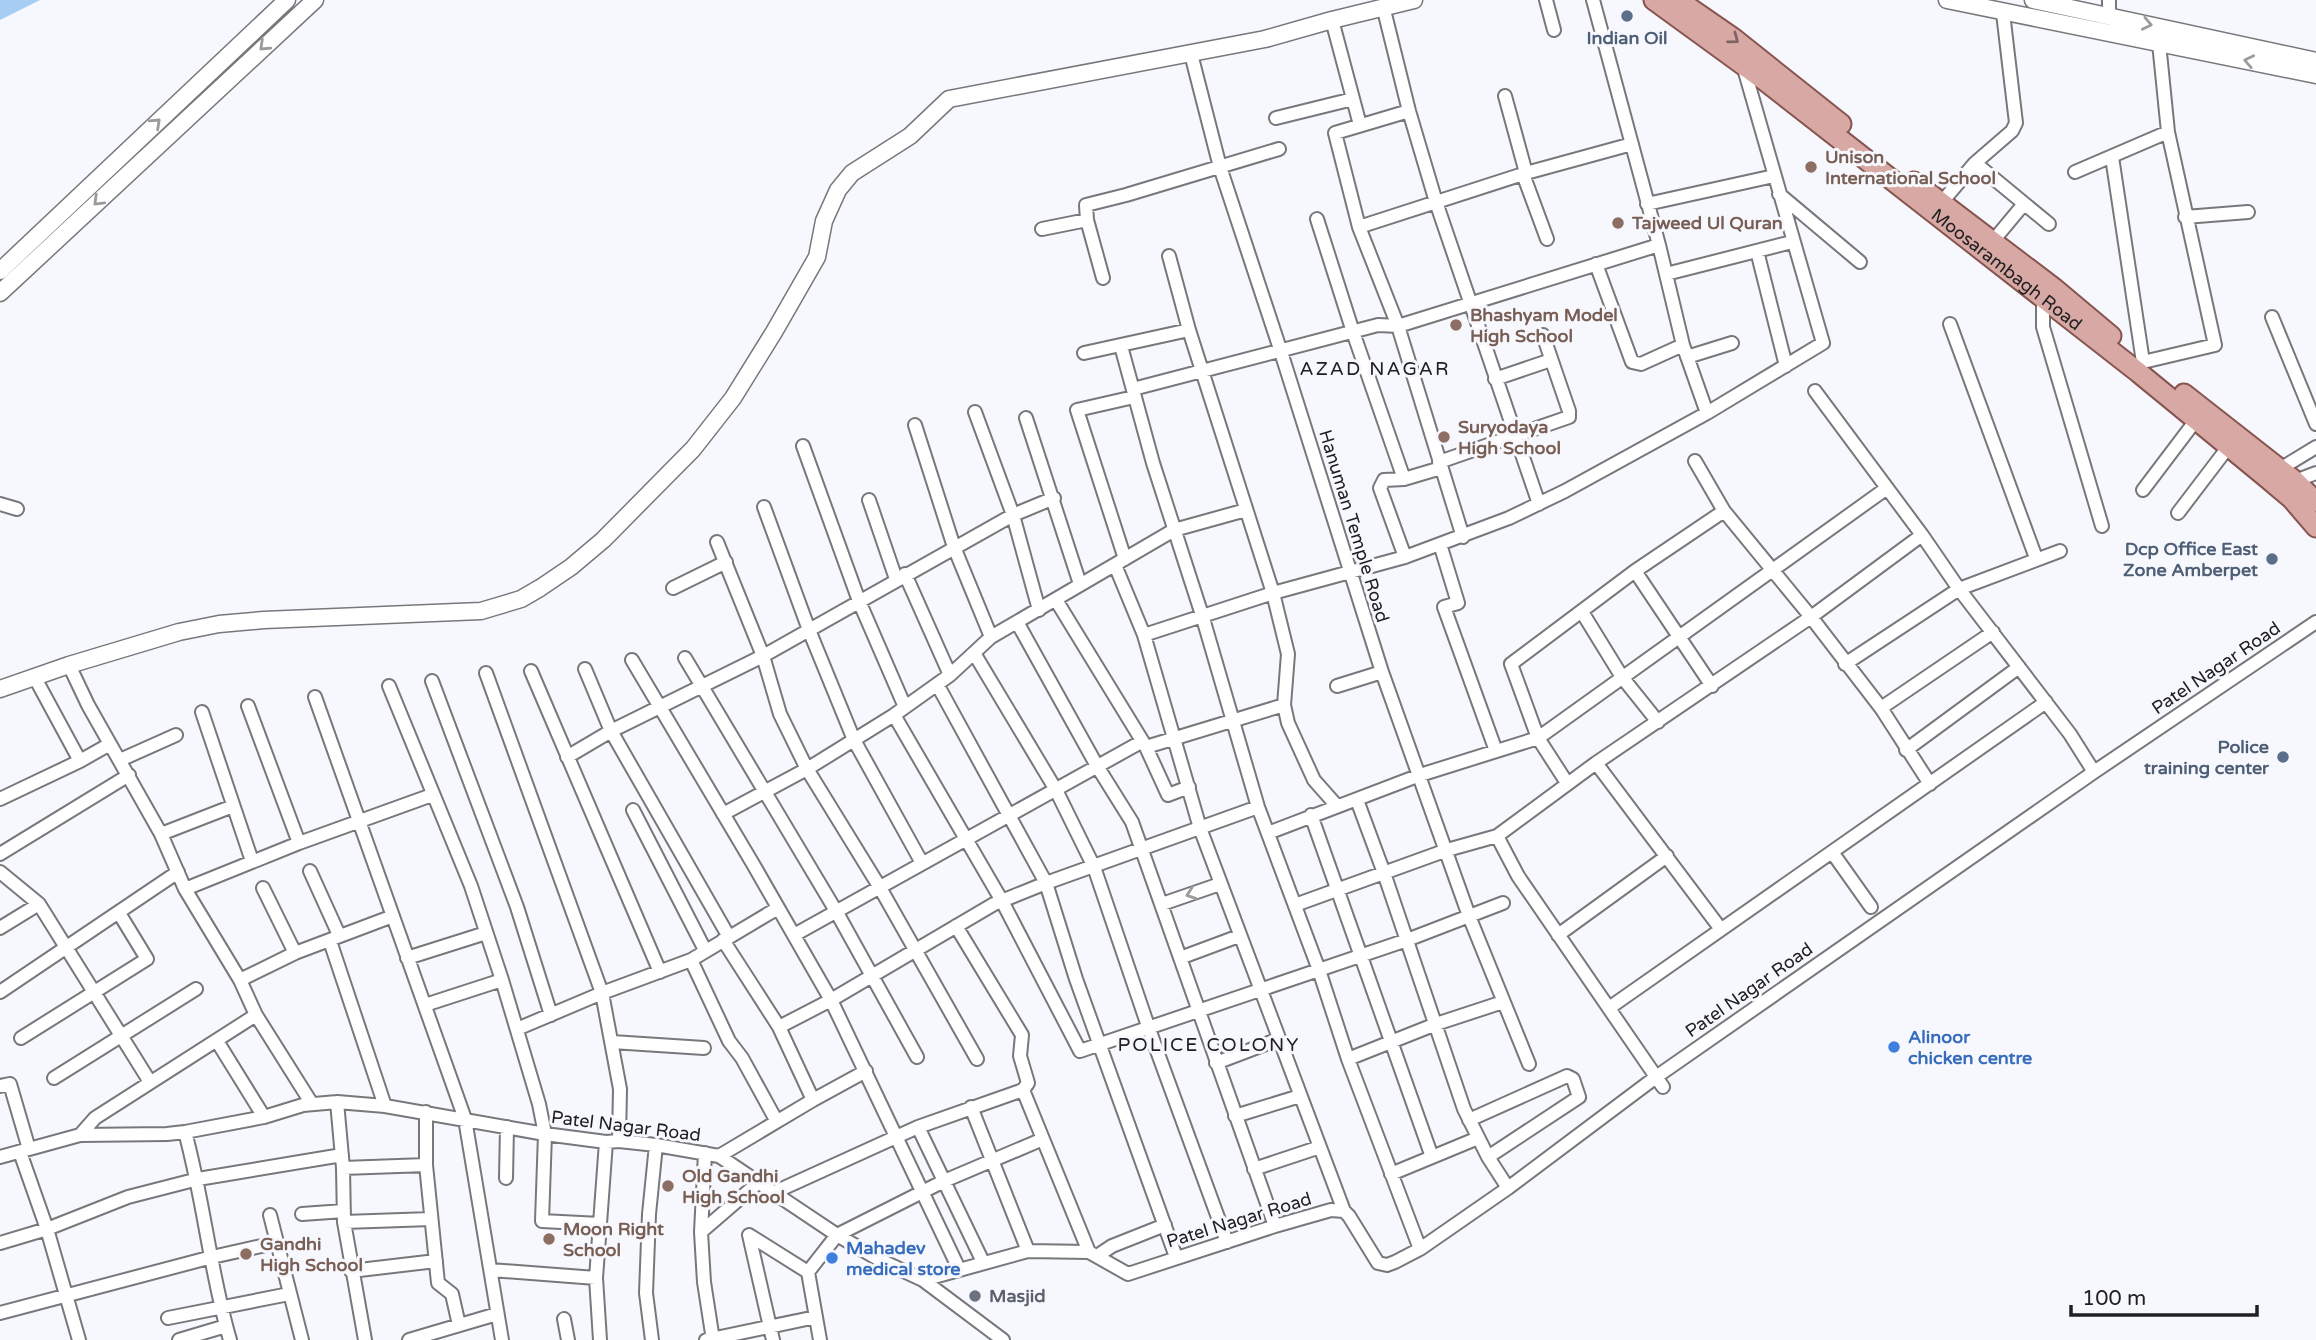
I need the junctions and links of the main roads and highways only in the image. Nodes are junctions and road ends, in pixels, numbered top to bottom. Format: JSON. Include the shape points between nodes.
{"nodes":[{"id":1,"x":1654,"y":0,"type":"edge"},
{"id":2,"x":1678,"y":0,"type":"edge"},
{"id":3,"x":2316,"y":502,"type":"edge"},
{"id":4,"x":2316,"y":527,"type":"edge"}],
"edges":[{"from":1,"to":4,"type":"main road","name":"Moosarambagh Road","via":[[2229,446],[2292,499]]},
{"from":2,"to":3,"type":"main road","name":"Moosarambagh Road","one_way":true,"via":[[1993,241]]}]}
